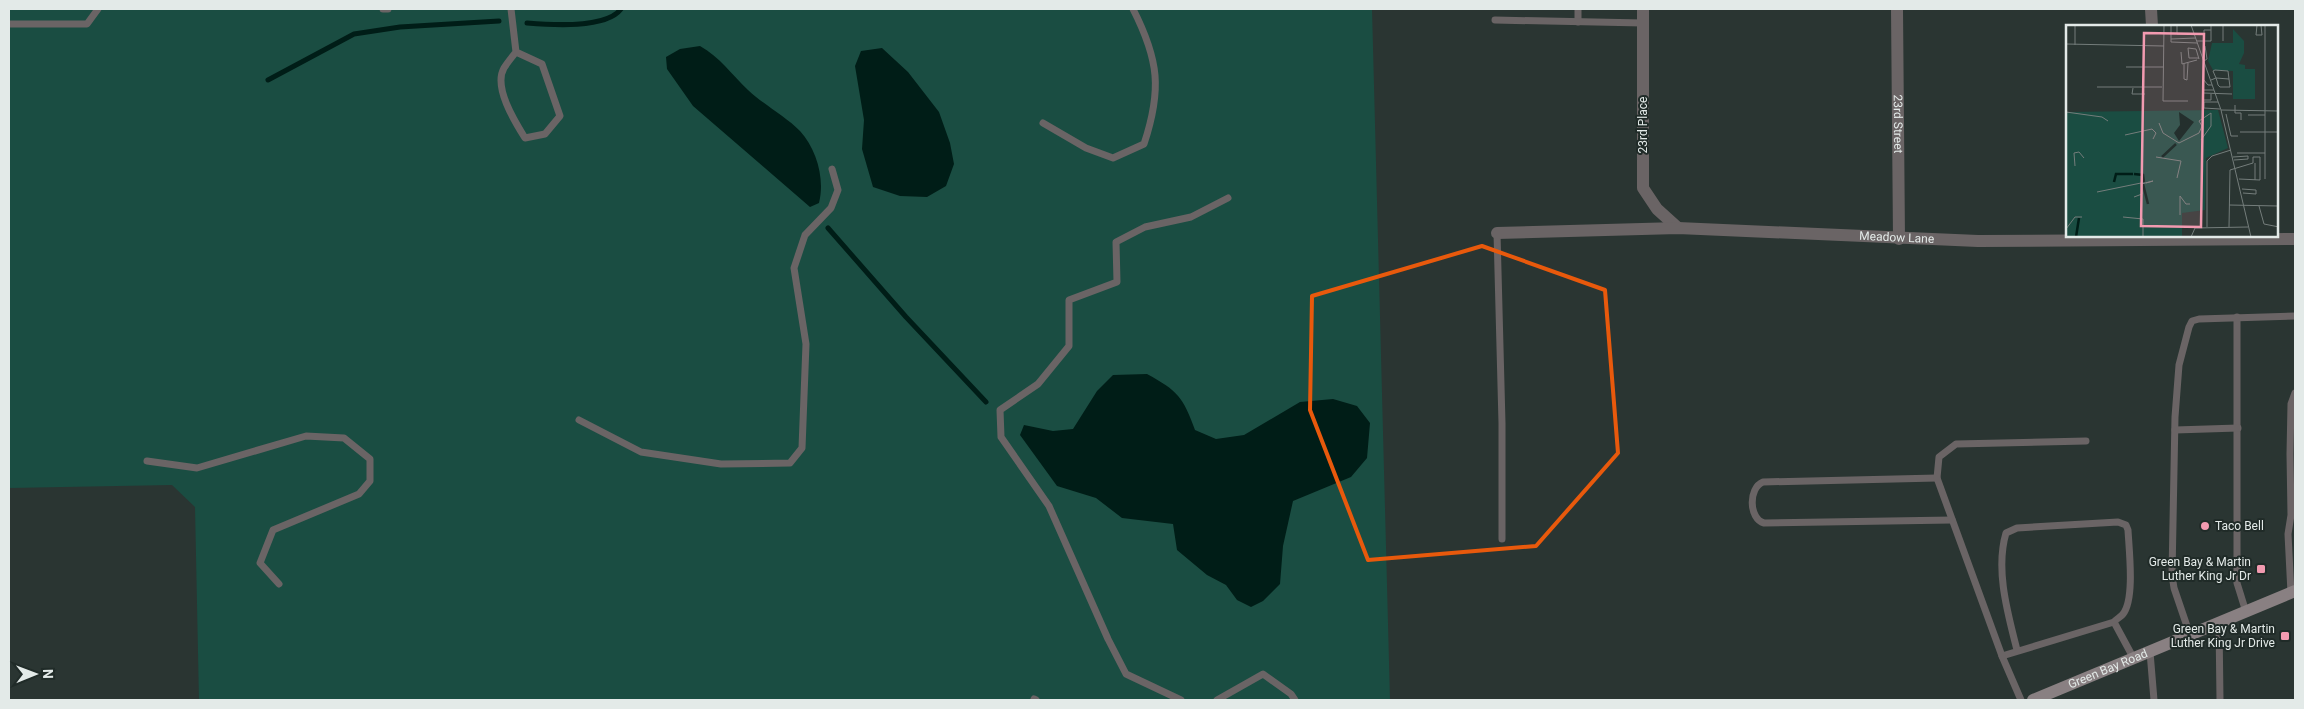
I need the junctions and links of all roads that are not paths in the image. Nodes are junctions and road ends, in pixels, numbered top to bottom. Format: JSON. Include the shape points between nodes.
{"nodes":[{"id":1,"x":98,"y":9,"type":"edge"},
{"id":2,"x":383,"y":9,"type":"edge"},
{"id":3,"x":388,"y":9,"type":"edge"},
{"id":4,"x":512,"y":9,"type":"edge"},
{"id":5,"x":1133,"y":9,"type":"edge"},
{"id":6,"x":1578,"y":9,"type":"edge"},
{"id":7,"x":1643,"y":9,"type":"edge"},
{"id":8,"x":1897,"y":9,"type":"edge"},
{"id":9,"x":2151,"y":9,"type":"edge"},
{"id":10,"x":1495,"y":20,"type":"dead end"},
{"id":11,"x":1578,"y":22,"type":"junction"},
{"id":12,"x":1643,"y":23,"type":"junction"},
{"id":13,"x":9,"y":24,"type":"edge"},
{"id":14,"x":2152,"y":25,"type":"edge"},
{"id":15,"x":516,"y":52,"type":"junction"},
{"id":16,"x":1043,"y":123,"type":"dead end"},
{"id":17,"x":832,"y":169,"type":"dead end"},
{"id":18,"x":1228,"y":198,"type":"dead end"},
{"id":19,"x":1678,"y":228,"type":"junction"},
{"id":20,"x":1497,"y":233,"type":"joint"},
{"id":21,"x":1899,"y":239,"type":"junction"},
{"id":22,"x":2153,"y":239,"type":"edge"},
{"id":23,"x":2295,"y":239,"type":"edge"},
{"id":24,"x":2295,"y":316,"type":"edge"},
{"id":25,"x":2237,"y":317,"type":"junction"},
{"id":26,"x":2295,"y":393,"type":"edge"},
{"id":27,"x":579,"y":420,"type":"dead end"},
{"id":28,"x":2238,"y":428,"type":"junction"},
{"id":29,"x":2175,"y":430,"type":"junction"},
{"id":30,"x":2086,"y":441,"type":"dead end"},
{"id":31,"x":147,"y":461,"type":"dead end"},
{"id":32,"x":1937,"y":478,"type":"junction"},
{"id":33,"x":2294,"y":516,"type":"edge"},
{"id":34,"x":1952,"y":520,"type":"junction"},
{"id":35,"x":1502,"y":539,"type":"dead end"},
{"id":36,"x":279,"y":584,"type":"dead end"},
{"id":37,"x":2293,"y":592,"type":"edge"},
{"id":38,"x":2246,"y":612,"type":"junction"},
{"id":39,"x":2114,"y":622,"type":"junction"},
{"id":40,"x":2219,"y":623,"type":"junction"},
{"id":41,"x":2190,"y":635,"type":"junction"},
{"id":42,"x":2017,"y":650,"type":"junction"},
{"id":43,"x":2150,"y":652,"type":"junction"},
{"id":44,"x":2002,"y":656,"type":"junction"},
{"id":45,"x":2134,"y":660,"type":"junction"},
{"id":46,"x":1180,"y":700,"type":"edge"},
{"id":47,"x":1217,"y":700,"type":"edge"},
{"id":48,"x":1295,"y":700,"type":"edge"},
{"id":49,"x":2021,"y":700,"type":"edge"},
{"id":50,"x":2033,"y":700,"type":"edge"},
{"id":51,"x":2154,"y":700,"type":"edge"},
{"id":52,"x":2220,"y":700,"type":"edge"}],
"edges":[{"from":1,"to":13,"type":"lane","via":[[87,24]]},
{"from":2,"to":3,"type":"lane"},
{"from":4,"to":15,"type":"lane"},
{"from":5,"to":16,"type":"lane","via":[[1156,72],[1154,112],[1144,144],[1113,158],[1086,148]]},
{"from":6,"to":11,"type":"lane"},
{"from":7,"to":12,"type":"street","name":"23rd Place"},
{"from":8,"to":21,"type":"street","name":"23rd Street"},
{"from":9,"to":14,"type":"street"},
{"from":10,"to":11,"type":"lane"},
{"from":11,"to":12,"type":"lane"},
{"from":12,"to":19,"type":"street","name":"23rd Place","via":[[1643,188],[1657,209]]},
{"from":15,"to":15,"type":"lane","via":[[542,64],[550,85],[560,116],[545,134],[525,138],[511,117],[502,90],[502,70]]},
{"from":17,"to":27,"type":"lane","via":[[838,190],[831,208],[805,235],[794,268],[806,344],[802,448],[790,463],[721,464],[641,452]]},
{"from":18,"to":46,"type":"lane","via":[[1191,217],[1145,227],[1116,242],[1117,282],[1070,300],[1069,346],[1038,384],[1000,410],[1001,437],[1049,506],[1126,674]]},
{"from":19,"to":20,"type":"street","name":"Meadow Lane"},
{"from":19,"to":21,"type":"street","name":"Meadow Lane"},
{"from":20,"to":35,"type":"lane"},
{"from":21,"to":22,"type":"street","name":"Meadow Lane"},
{"from":22,"to":23,"type":"street","name":"Meadow Lane"},
{"from":24,"to":25,"type":"lane"},
{"from":25,"to":28,"type":"lane"},
{"from":25,"to":29,"type":"lane","via":[[2192,321],[2179,365]]},
{"from":26,"to":33,"type":"lane","via":[[2291,404]]},
{"from":28,"to":29,"type":"lane"},
{"from":28,"to":38,"type":"lane","via":[[2237,583]]},
{"from":29,"to":41,"type":"lane","via":[[2172,575]]},
{"from":30,"to":32,"type":"lane","via":[[1956,444],[1939,458]]},
{"from":31,"to":36,"type":"lane","via":[[198,468],[306,436],[344,438],[370,460],[370,481],[359,494],[273,530],[260,563]]},
{"from":32,"to":34,"type":"lane"},
{"from":32,"to":34,"type":"lane","via":[[1763,482],[1753,490],[1754,516],[1764,523]]},
{"from":33,"to":37,"type":"lane","via":[[2288,534]]},
{"from":34,"to":44,"type":"lane"},
{"from":37,"to":38,"type":"main road","name":"Green Bay Road"},
{"from":38,"to":40,"type":"main road","name":"Green Bay Road"},
{"from":39,"to":42,"type":"lane"},
{"from":39,"to":42,"type":"lane","via":[[2124,614],[2128,601],[2126,524],[2017,528],[2006,533],[2002,545],[2007,610]]},
{"from":39,"to":45,"type":"lane"},
{"from":40,"to":41,"type":"main road","name":"Green Bay Road"},
{"from":40,"to":52,"type":"lane"},
{"from":41,"to":43,"type":"main road","name":"Green Bay Road"},
{"from":42,"to":44,"type":"lane"},
{"from":43,"to":45,"type":"main road","name":"Green Bay Road"},
{"from":43,"to":51,"type":"lane"},
{"from":44,"to":49,"type":"lane"},
{"from":45,"to":50,"type":"main road","name":"Green Bay Road"},
{"from":47,"to":48,"type":"lane","via":[[1263,674]]}]}
